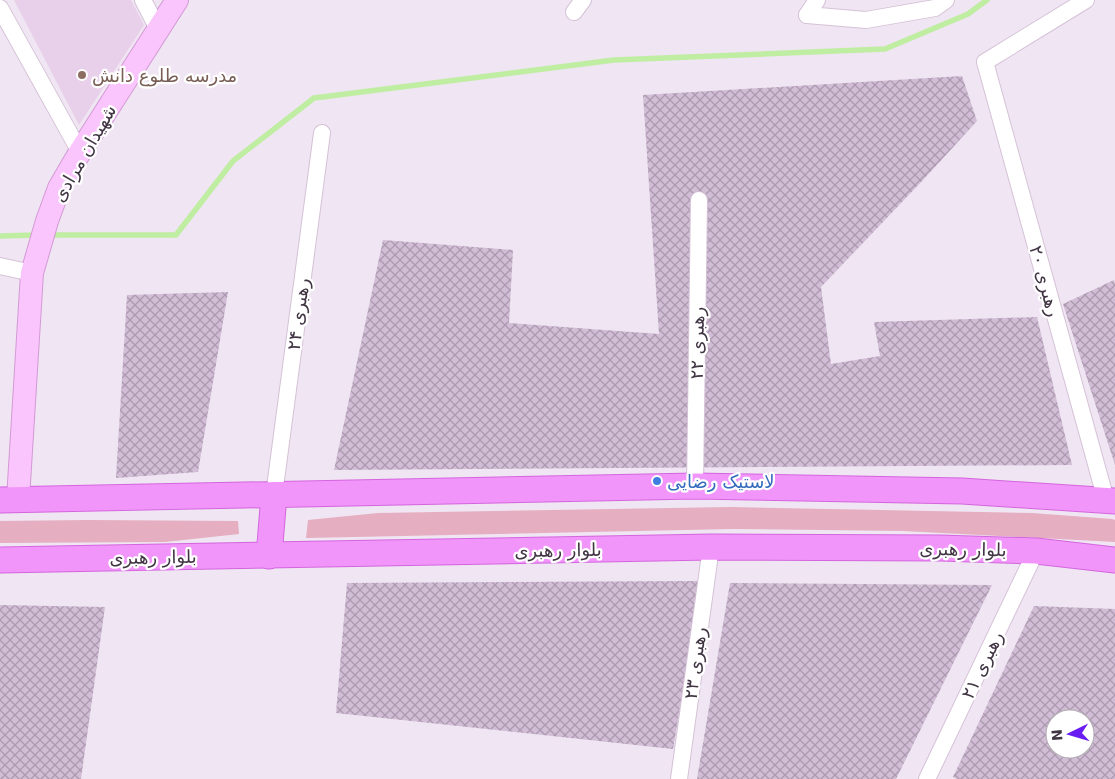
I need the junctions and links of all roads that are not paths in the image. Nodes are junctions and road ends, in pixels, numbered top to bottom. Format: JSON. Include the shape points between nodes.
{"nodes":[{"id":1,"x":143,"y":0,"type":"edge"},
{"id":2,"x":177,"y":0,"type":"edge"},
{"id":3,"x":818,"y":0,"type":"edge"},
{"id":4,"x":946,"y":0,"type":"edge"},
{"id":5,"x":1086,"y":0,"type":"edge"},
{"id":6,"x":0,"y":8,"type":"edge"},
{"id":7,"x":159,"y":31,"type":"junction"},
{"id":8,"x":322,"y":133,"type":"dead end"},
{"id":9,"x":80,"y":152,"type":"junction"},
{"id":10,"x":699,"y":200,"type":"dead end"},
{"id":11,"x":0,"y":266,"type":"edge"},
{"id":12,"x":32,"y":273,"type":"junction"},
{"id":13,"x":695,"y":486,"type":"junction"},
{"id":14,"x":274,"y":494,"type":"junction"},
{"id":15,"x":9,"y":500,"type":"edge"},
{"id":16,"x":1110,"y":500,"type":"edge"},
{"id":17,"x":711,"y":547,"type":"junction"},
{"id":18,"x":1036,"y":551,"type":"junction"},
{"id":19,"x":269,"y":556,"type":"junction"},
{"id":20,"x":0,"y":560,"type":"edge"},
{"id":21,"x":1115,"y":560,"type":"edge"},
{"id":22,"x":679,"y":779,"type":"edge"},
{"id":23,"x":927,"y":779,"type":"edge"}],
"edges":[{"from":1,"to":7,"type":"street"},
{"from":2,"to":7,"type":"street","name":"شهیدان مرادی"},
{"from":3,"to":4,"type":"street","via":[[807,15],[866,20],[935,8]]},
{"from":5,"to":16,"type":"street","name":"رهبری ۲۰","via":[[985,62]]},
{"from":6,"to":9,"type":"street"},
{"from":7,"to":9,"type":"street","name":"شهیدان مرادی"},
{"from":8,"to":14,"type":"street","name":"رهبری ۲۴"},
{"from":9,"to":12,"type":"street","name":"شهیدان مرادی","via":[[59,188]]},
{"from":10,"to":13,"type":"street","name":"رهبری ۲۲"},
{"from":11,"to":12,"type":"street"},
{"from":12,"to":15,"type":"street","name":"شهیدان مرادی"},
{"from":13,"to":14,"type":"main road"},
{"from":13,"to":16,"type":"main road","via":[[962,491]]},
{"from":14,"to":15,"type":"main road"},
{"from":14,"to":19,"type":"main road"},
{"from":17,"to":18,"type":"main road","name":"بلوار رهبری"},
{"from":17,"to":19,"type":"main road","name":"بلوار رهبری"},
{"from":17,"to":22,"type":"street","name":"رهبری ۲۳"},
{"from":18,"to":21,"type":"main road","name":"بلوار رهبری"},
{"from":18,"to":23,"type":"street","name":"رهبری ۲۱"},
{"from":19,"to":20,"type":"main road","name":"بلوار رهبری"}]}
